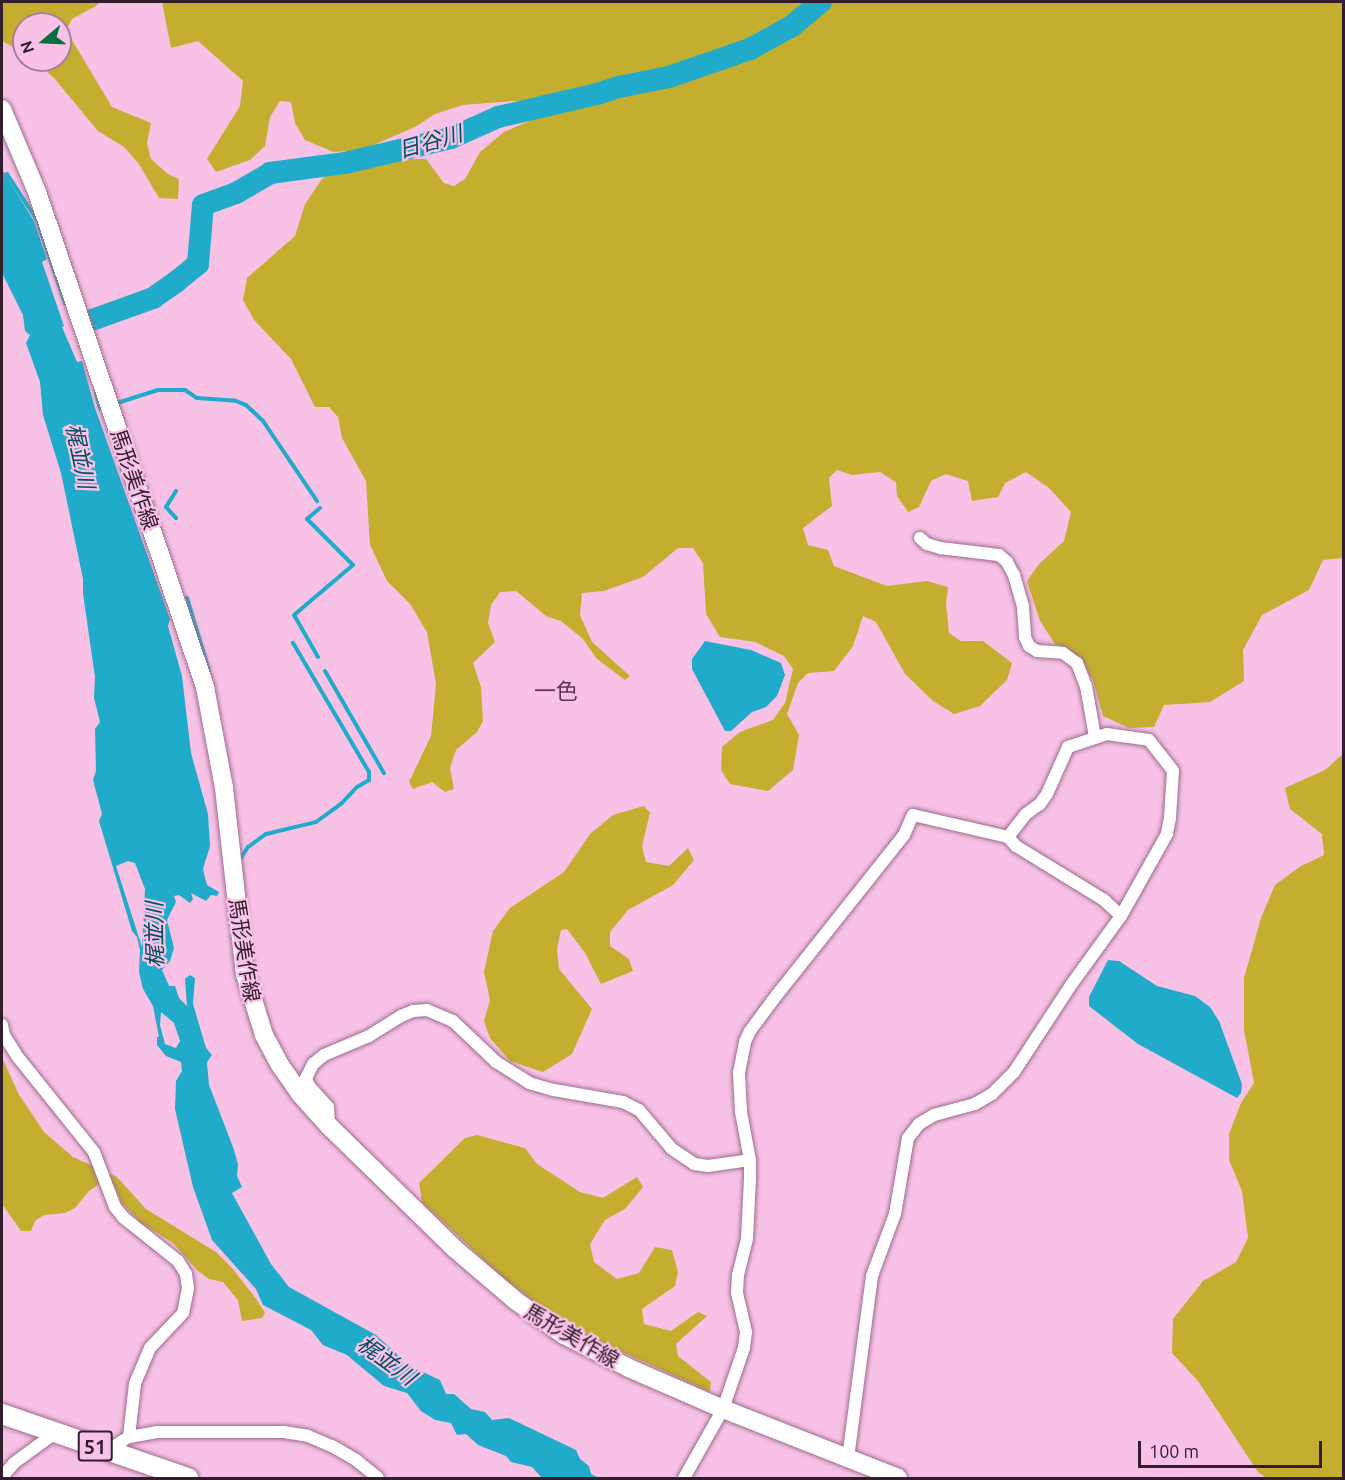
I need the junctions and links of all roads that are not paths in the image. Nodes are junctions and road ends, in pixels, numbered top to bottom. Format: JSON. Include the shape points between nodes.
{"nodes":[{"id":1,"x":2,"y":109,"type":"edge"},
{"id":2,"x":920,"y":538,"type":"dead end"},
{"id":3,"x":1095,"y":736,"type":"junction"},
{"id":4,"x":1008,"y":837,"type":"junction"},
{"id":5,"x":1121,"y":916,"type":"junction"},
{"id":6,"x":2,"y":1025,"type":"edge"},
{"id":7,"x":329,"y":1126,"type":"junction"},
{"id":8,"x":750,"y":1160,"type":"junction"},
{"id":9,"x":723,"y":1409,"type":"junction"},
{"id":10,"x":2,"y":1414,"type":"edge"},
{"id":11,"x":55,"y":1433,"type":"junction"},
{"id":12,"x":129,"y":1437,"type":"junction"},
{"id":13,"x":108,"y":1450,"type":"junction"},
{"id":14,"x":848,"y":1458,"type":"junction"},
{"id":15,"x":2,"y":1477,"type":"edge"},
{"id":16,"x":188,"y":1479,"type":"edge"},
{"id":17,"x":378,"y":1479,"type":"edge"},
{"id":18,"x":684,"y":1479,"type":"edge"},
{"id":19,"x":898,"y":1479,"type":"edge"}],
"edges":[{"from":1,"to":7,"type":"main road","name":"馬形美作線","via":[[37,192],[205,687],[224,788],[240,942],[251,1001],[280,1065]]},
{"from":2,"to":3,"type":"street","via":[[940,548],[999,555],[1007,562],[1023,607],[1029,646],[1037,651],[1063,653],[1077,663],[1086,686]]},
{"from":3,"to":4,"type":"street","via":[[1068,747],[1047,794]]},
{"from":3,"to":5,"type":"street","via":[[1124,734],[1149,740],[1175,779],[1167,834]]},
{"from":4,"to":5,"type":"street","via":[[1016,846],[1104,900]]},
{"from":4,"to":8,"type":"street","via":[[913,815],[904,835],[750,1030],[739,1061],[743,1135]]},
{"from":5,"to":14,"type":"street","via":[[1014,1072],[992,1094],[975,1104],[934,1115],[919,1124],[908,1138],[895,1214],[872,1276]]},
{"from":6,"to":12,"type":"street","via":[[17,1056],[94,1152],[115,1207],[178,1261],[186,1274],[188,1288],[183,1313],[150,1348],[135,1384]]},
{"from":7,"to":8,"type":"street","via":[[328,1107],[306,1078],[312,1064],[401,1016],[427,1010],[453,1021],[496,1062],[529,1083],[623,1102],[639,1110],[672,1149],[694,1164]]},
{"from":7,"to":9,"type":"main road","name":"馬形美作線","via":[[456,1249],[516,1301],[564,1335]]},
{"from":8,"to":9,"type":"street","via":[[747,1238],[737,1293],[746,1332]]},
{"from":9,"to":14,"type":"main road","name":"馬形美作線"},
{"from":9,"to":18,"type":"street"},
{"from":10,"to":11,"type":"main road","number":"51"},
{"from":11,"to":13,"type":"main road","number":"51"},
{"from":11,"to":15,"type":"street","via":[[14,1463]]},
{"from":12,"to":13,"type":"street"},
{"from":12,"to":17,"type":"street","via":[[194,1430],[292,1433],[332,1446]]},
{"from":13,"to":16,"type":"main road","number":"51"},
{"from":14,"to":19,"type":"main road","name":"馬形美作線"}]}
